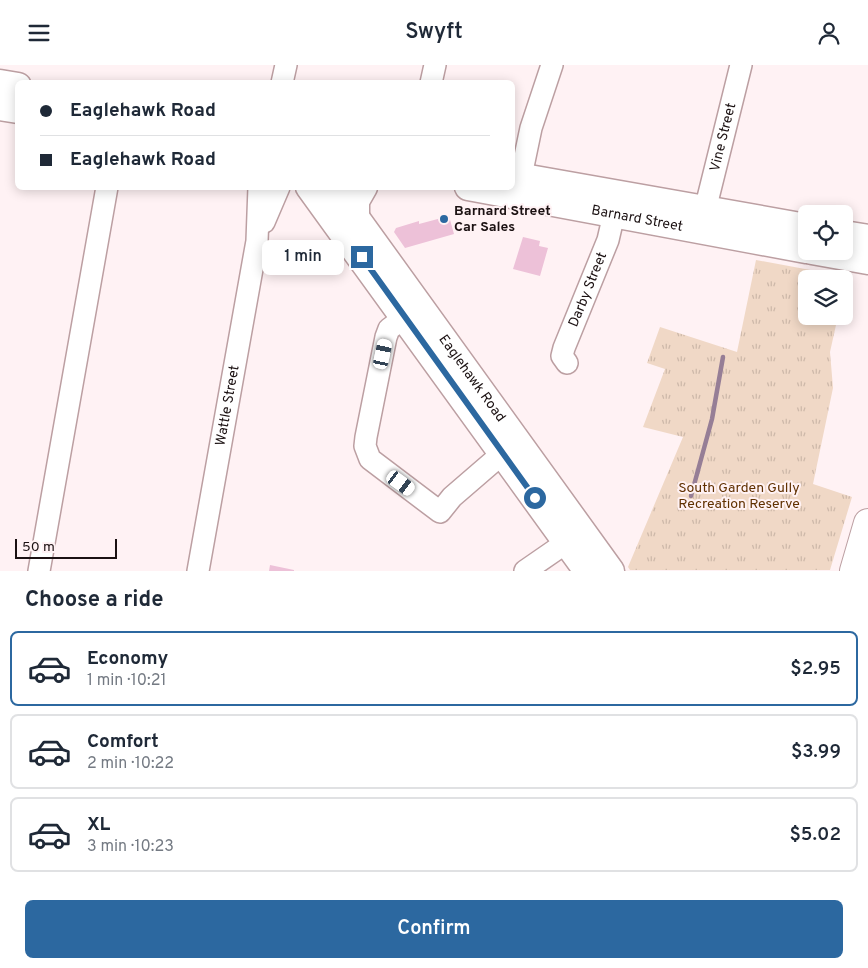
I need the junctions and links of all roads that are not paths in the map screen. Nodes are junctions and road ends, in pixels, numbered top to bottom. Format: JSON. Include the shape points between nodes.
{"nodes":[{"id":1,"x":286,"y":65,"type":"edge"},
{"id":2,"x":435,"y":65,"type":"edge"},
{"id":3,"x":552,"y":65,"type":"edge"},
{"id":4,"x":742,"y":65,"type":"edge"},
{"id":5,"x":283,"y":80,"type":"edge"},
{"id":6,"x":432,"y":80,"type":"edge"},
{"id":7,"x":0,"y":83,"type":"edge"},
{"id":8,"x":15,"y":86,"type":"edge"},
{"id":9,"x":0,"y":107,"type":"edge"},
{"id":10,"x":15,"y":110,"type":"edge"},
{"id":11,"x":517,"y":176,"type":"edge"},
{"id":12,"x":106,"y":190,"type":"edge"},
{"id":13,"x":259,"y":190,"type":"edge"},
{"id":14,"x":277,"y":190,"type":"edge"},
{"id":15,"x":311,"y":190,"type":"edge"},
{"id":16,"x":336,"y":190,"type":"edge"},
{"id":17,"x":362,"y":190,"type":"edge"},
{"id":18,"x":484,"y":190,"type":"edge"},
{"id":19,"x":614,"y":215,"type":"junction"},
{"id":20,"x":356,"y":217,"type":"junction"},
{"id":21,"x":702,"y":221,"type":"junction"},
{"id":22,"x":798,"y":227,"type":"edge"},
{"id":23,"x":853,"y":236,"type":"edge"},
{"id":24,"x":868,"y":238,"type":"edge"},
{"id":25,"x":257,"y":241,"type":"junction"},
{"id":26,"x":798,"y":248,"type":"edge"},
{"id":27,"x":853,"y":258,"type":"edge"},
{"id":28,"x":868,"y":261,"type":"edge"},
{"id":29,"x":405,"y":317,"type":"junction"},
{"id":30,"x":567,"y":363,"type":"dead end"},
{"id":31,"x":504,"y":453,"type":"junction"},
{"id":32,"x":868,"y":523,"type":"edge"},
{"id":33,"x":575,"y":537,"type":"junction"},
{"id":34,"x":40,"y":571,"type":"edge"},
{"id":35,"x":198,"y":571,"type":"edge"},
{"id":36,"x":526,"y":571,"type":"edge"},
{"id":37,"x":587,"y":571,"type":"edge"},
{"id":38,"x":611,"y":571,"type":"edge"},
{"id":39,"x":854,"y":571,"type":"edge"}],
"edges":[{"from":1,"to":5,"type":"street"},
{"from":2,"to":6,"type":"street"},
{"from":3,"to":11,"type":"street"},
{"from":4,"to":21,"type":"street","name":"Vine Street"},
{"from":7,"to":8,"type":"main road"},
{"from":9,"to":10,"type":"main road"},
{"from":11,"to":21,"type":"main road","name":"Barnard Street"},
{"from":12,"to":34,"type":"street"},
{"from":13,"to":25,"type":"street","name":"Wattle Street"},
{"from":14,"to":25,"type":"street","name":"Wattle Street"},
{"from":15,"to":29,"type":"main road","name":"Eaglehawk Road"},
{"from":16,"to":20,"type":"main road","name":"Eaglehawk Road"},
{"from":17,"to":20,"type":"main road","via":[[356,201]]},
{"from":18,"to":19,"type":"main road","name":"Barnard Street"},
{"from":19,"to":21,"type":"main road","name":"Barnard Street"},
{"from":19,"to":30,"type":"street","name":"Darby Street","via":[[608,240],[564,348],[562,356]]},
{"from":20,"to":33,"type":"main road","name":"Eaglehawk Road"},
{"from":21,"to":22,"type":"main road","name":"Barnard Street"},
{"from":21,"to":26,"type":"main road","name":"Barnard Street"},
{"from":23,"to":24,"type":"main road"},
{"from":25,"to":35,"type":"street","name":"Wattle Street"},
{"from":27,"to":28,"type":"main road"},
{"from":29,"to":31,"type":"main road","name":"Eaglehawk Road"},
{"from":29,"to":31,"type":"street","via":[[389,329],[386,337],[366,437],[365,446],[370,459],[440,512],[452,497]]},
{"from":31,"to":33,"type":"main road","name":"Eaglehawk Road"},
{"from":32,"to":39,"type":"highway"},
{"from":33,"to":36,"type":"street"},
{"from":33,"to":37,"type":"main road","name":"Eaglehawk Road"},
{"from":33,"to":38,"type":"main road","name":"Eaglehawk Road"}]}
